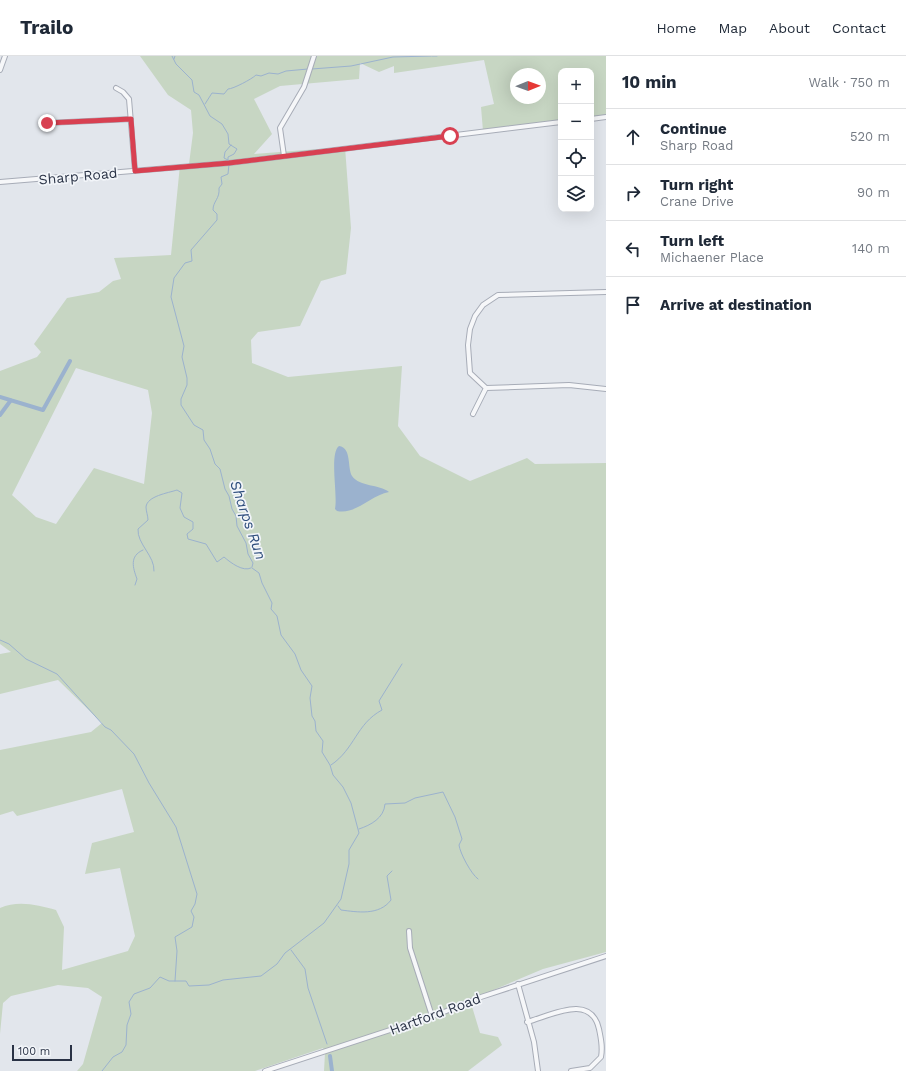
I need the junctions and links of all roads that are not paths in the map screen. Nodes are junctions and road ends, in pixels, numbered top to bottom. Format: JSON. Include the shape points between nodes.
{"nodes":[{"id":1,"x":5,"y":56,"type":"edge"},
{"id":2,"x":314,"y":56,"type":"edge"},
{"id":3,"x":0,"y":70,"type":"edge"},
{"id":4,"x":116,"y":88,"type":"dead end"},
{"id":5,"x":606,"y":117,"type":"edge"},
{"id":6,"x":131,"y":119,"type":"junction"},
{"id":7,"x":594,"y":119,"type":"edge"},
{"id":8,"x":558,"y":122,"type":"edge"},
{"id":9,"x":47,"y":123,"type":"dead end"},
{"id":10,"x":284,"y":156,"type":"junction"},
{"id":11,"x":135,"y":171,"type":"junction"},
{"id":12,"x":0,"y":182,"type":"edge"},
{"id":13,"x":606,"y":292,"type":"edge"},
{"id":14,"x":486,"y":388,"type":"junction"},
{"id":15,"x":606,"y":389,"type":"edge"},
{"id":16,"x":473,"y":414,"type":"dead end"},
{"id":17,"x":409,"y":931,"type":"dead end"},
{"id":18,"x":606,"y":956,"type":"edge"},
{"id":19,"x":518,"y":984,"type":"junction"},
{"id":20,"x":432,"y":1016,"type":"junction"},
{"id":21,"x":527,"y":1022,"type":"junction"},
{"id":22,"x":265,"y":1071,"type":"edge"},
{"id":23,"x":538,"y":1071,"type":"edge"},
{"id":24,"x":571,"y":1071,"type":"edge"}],
"edges":[{"from":1,"to":3,"type":"street"},
{"from":2,"to":10,"type":"street","via":[[304,87],[280,128]]},
{"from":4,"to":6,"type":"street","via":[[129,99]]},
{"from":5,"to":7,"type":"street"},
{"from":6,"to":9,"type":"street"},
{"from":6,"to":11,"type":"street"},
{"from":8,"to":10,"type":"street","name":"Sharp Road"},
{"from":10,"to":11,"type":"street","name":"Sharp Road"},
{"from":11,"to":12,"type":"street","name":"Sharp Road"},
{"from":13,"to":14,"type":"street","via":[[498,295],[483,305],[470,328],[468,345],[470,373]]},
{"from":14,"to":15,"type":"street","via":[[569,385]]},
{"from":14,"to":16,"type":"street"},
{"from":17,"to":20,"type":"street","via":[[410,948]]},
{"from":18,"to":19,"type":"street","name":"Hartford Road"},
{"from":19,"to":20,"type":"street","name":"Hartford Road"},
{"from":19,"to":21,"type":"street"},
{"from":20,"to":22,"type":"street","name":"Hartford Road"},
{"from":21,"to":23,"type":"street","via":[[537,1057]]},
{"from":21,"to":24,"type":"street","via":[[575,1008],[587,1010],[592,1014],[597,1020],[602,1041],[601,1057],[590,1068]]}]}
